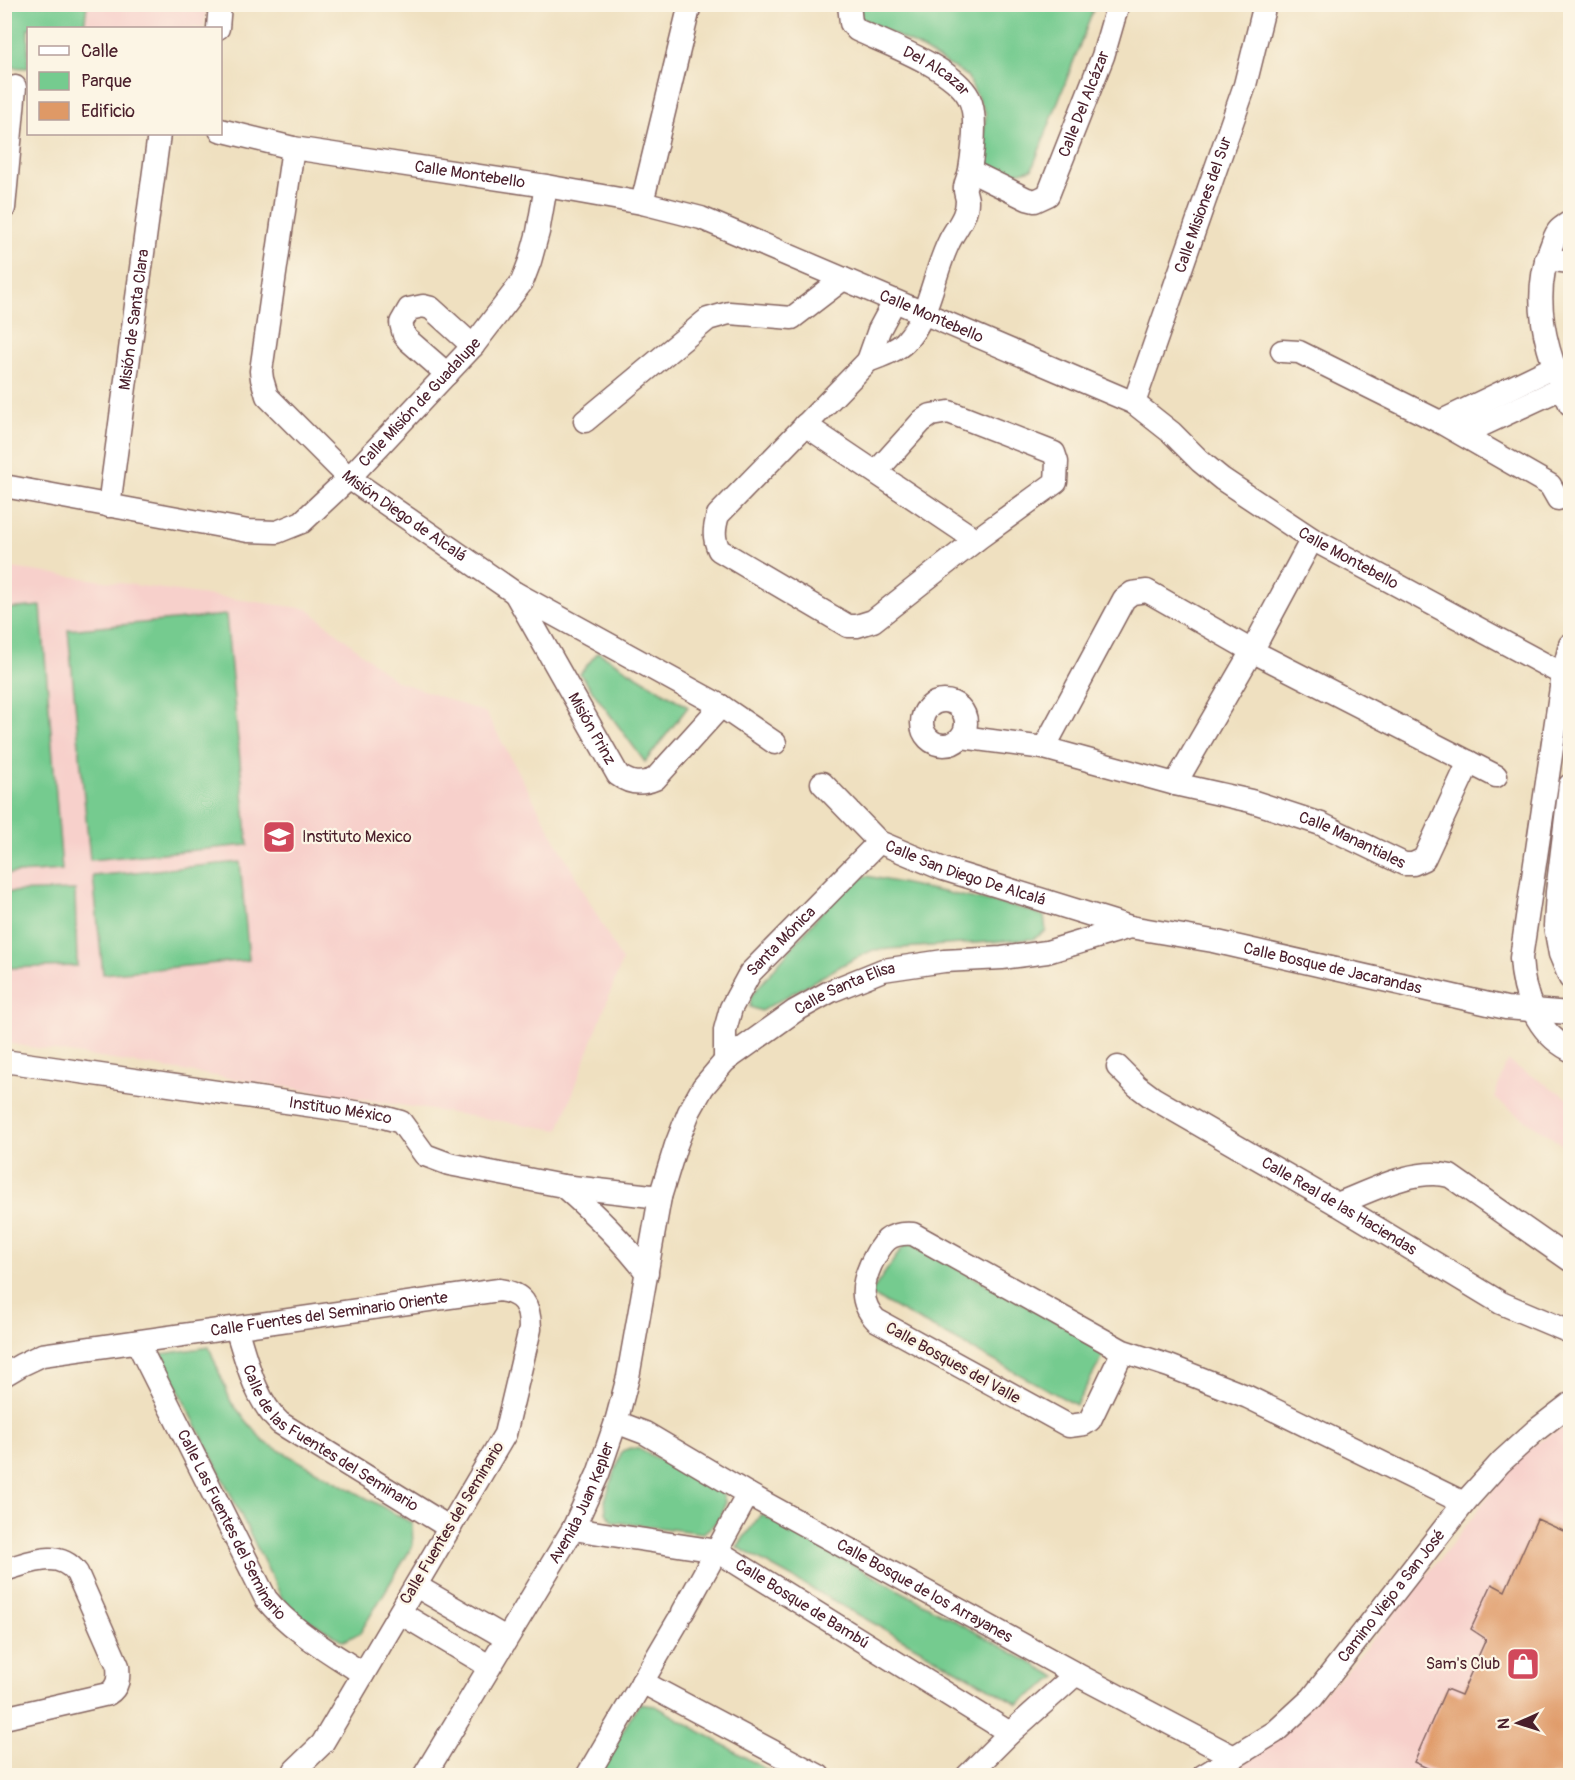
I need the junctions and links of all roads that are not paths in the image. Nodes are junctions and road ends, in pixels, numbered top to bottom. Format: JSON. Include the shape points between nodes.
{"nodes":[{"id":1,"x":220,"y":4,"type":"edge"},
{"id":2,"x":690,"y":4,"type":"edge"},
{"id":3,"x":849,"y":4,"type":"edge"},
{"id":4,"x":1118,"y":4,"type":"edge"},
{"id":5,"x":1265,"y":4,"type":"edge"},
{"id":6,"x":218,"y":27,"type":"edge"},
{"id":7,"x":16,"y":87,"type":"edge"},
{"id":8,"x":222,"y":130,"type":"edge"},
{"id":9,"x":159,"y":135,"type":"edge"},
{"id":10,"x":294,"y":148,"type":"junction"},
{"id":11,"x":967,"y":180,"type":"junction"},
{"id":12,"x":546,"y":186,"type":"junction"},
{"id":13,"x":642,"y":203,"type":"junction"},
{"id":14,"x":4,"y":208,"type":"edge"},
{"id":15,"x":1566,"y":228,"type":"edge"},
{"id":16,"x":1546,"y":259,"type":"junction"},
{"id":17,"x":1570,"y":262,"type":"edge"},
{"id":18,"x":843,"y":279,"type":"junction"},
{"id":19,"x":894,"y":302,"type":"junction"},
{"id":20,"x":923,"y":312,"type":"junction"},
{"id":21,"x":473,"y":346,"type":"junction"},
{"id":22,"x":1282,"y":351,"type":"dead end"},
{"id":23,"x":868,"y":361,"type":"junction"},
{"id":24,"x":1554,"y":367,"type":"junction"},
{"id":25,"x":447,"y":374,"type":"junction"},
{"id":26,"x":1566,"y":396,"type":"edge"},
{"id":27,"x":1134,"y":403,"type":"junction"},
{"id":28,"x":585,"y":421,"type":"dead end"},
{"id":29,"x":1440,"y":422,"type":"junction"},
{"id":30,"x":805,"y":425,"type":"junction"},
{"id":31,"x":1463,"y":434,"type":"junction"},
{"id":32,"x":876,"y":472,"type":"junction"},
{"id":33,"x":349,"y":478,"type":"junction"},
{"id":34,"x":4,"y":486,"type":"edge"},
{"id":35,"x":1558,"y":499,"type":"dead end"},
{"id":36,"x":109,"y":506,"type":"junction"},
{"id":37,"x":1312,"y":539,"type":"junction"},
{"id":38,"x":976,"y":540,"type":"junction"},
{"id":39,"x":515,"y":593,"type":"junction"},
{"id":40,"x":1570,"y":645,"type":"edge"},
{"id":41,"x":1252,"y":651,"type":"junction"},
{"id":42,"x":1567,"y":676,"type":"edge"},
{"id":43,"x":721,"y":706,"type":"junction"},
{"id":44,"x":962,"y":737,"type":"dead end"},
{"id":45,"x":775,"y":743,"type":"dead end"},
{"id":46,"x":1044,"y":748,"type":"junction"},
{"id":47,"x":1469,"y":762,"type":"junction"},
{"id":48,"x":1496,"y":776,"type":"dead end"},
{"id":49,"x":822,"y":783,"type":"dead end"},
{"id":50,"x":1175,"y":784,"type":"junction"},
{"id":51,"x":1570,"y":785,"type":"edge"},
{"id":52,"x":879,"y":842,"type":"junction"},
{"id":53,"x":1130,"y":927,"type":"junction"},
{"id":54,"x":1570,"y":978,"type":"edge"},
{"id":55,"x":1533,"y":1011,"type":"junction"},
{"id":56,"x":1570,"y":1013,"type":"edge"},
{"id":57,"x":1570,"y":1050,"type":"edge"},
{"id":58,"x":4,"y":1061,"type":"edge"},
{"id":59,"x":725,"y":1061,"type":"junction"},
{"id":60,"x":1118,"y":1067,"type":"dead end"},
{"id":61,"x":563,"y":1186,"type":"junction"},
{"id":62,"x":660,"y":1197,"type":"junction"},
{"id":63,"x":1337,"y":1204,"type":"junction"},
{"id":64,"x":1570,"y":1260,"type":"edge"},
{"id":65,"x":647,"y":1273,"type":"junction"},
{"id":66,"x":519,"y":1296,"type":"joint"},
{"id":67,"x":236,"y":1328,"type":"junction"},
{"id":68,"x":1570,"y":1332,"type":"edge"},
{"id":69,"x":137,"y":1342,"type":"junction"},
{"id":70,"x":1123,"y":1351,"type":"junction"},
{"id":71,"x":4,"y":1376,"type":"edge"},
{"id":72,"x":1570,"y":1404,"type":"edge"},
{"id":73,"x":616,"y":1422,"type":"junction"},
{"id":74,"x":747,"y":1494,"type":"junction"},
{"id":75,"x":1464,"y":1503,"type":"junction"},
{"id":76,"x":450,"y":1528,"type":"junction"},
{"id":77,"x":573,"y":1529,"type":"junction"},
{"id":78,"x":717,"y":1551,"type":"junction"},
{"id":79,"x":4,"y":1570,"type":"edge"},
{"id":80,"x":416,"y":1586,"type":"junction"},
{"id":81,"x":399,"y":1613,"type":"junction"},
{"id":82,"x":506,"y":1638,"type":"junction"},
{"id":83,"x":489,"y":1666,"type":"junction"},
{"id":84,"x":363,"y":1674,"type":"junction"},
{"id":85,"x":1076,"y":1674,"type":"junction"},
{"id":86,"x":642,"y":1682,"type":"junction"},
{"id":87,"x":4,"y":1718,"type":"edge"},
{"id":88,"x":1010,"y":1733,"type":"junction"},
{"id":89,"x":1234,"y":1757,"type":"junction"},
{"id":90,"x":296,"y":1770,"type":"dead end"},
{"id":91,"x":424,"y":1776,"type":"edge"},
{"id":92,"x":586,"y":1776,"type":"edge"},
{"id":93,"x":819,"y":1776,"type":"edge"},
{"id":94,"x":968,"y":1776,"type":"edge"},
{"id":95,"x":1203,"y":1776,"type":"edge"}],
"edges":[{"from":1,"to":6,"type":"street"},
{"from":2,"to":13,"type":"street"},
{"from":3,"to":11,"type":"street","name":"Del Alcazar","via":[[851,23],[857,30],[935,67],[960,85],[969,98],[974,123]]},
{"from":4,"to":11,"type":"street","name":"Calle Del Alcázar","via":[[1103,56],[1048,195],[1035,201]]},
{"from":5,"to":27,"type":"street","name":"Calle Misiones del Sur","via":[[1245,85]]},
{"from":7,"to":14,"type":"street"},
{"from":8,"to":10,"type":"street","name":"Calle Montebello"},
{"from":9,"to":36,"type":"street","name":"Misión de Santa Clara"},
{"from":10,"to":12,"type":"street","name":"Calle Montebello"},
{"from":10,"to":33,"type":"street","name":"Misión Diego de Alcalá","via":[[262,379],[267,396]]},
{"from":11,"to":20,"type":"street","name":"Del Alcazar","via":[[956,196],[946,224],[949,242]]},
{"from":12,"to":13,"type":"street","name":"Calle Montebello"},
{"from":12,"to":21,"type":"street","name":"Calle Misión de Guadalupe","via":[[522,282]]},
{"from":13,"to":18,"type":"street","name":"Calle Montebello","via":[[701,218]]},
{"from":15,"to":16,"type":"street"},
{"from":16,"to":17,"type":"street"},
{"from":16,"to":24,"type":"street","via":[[1542,309]]},
{"from":18,"to":19,"type":"street","name":"Calle Montebello"},
{"from":18,"to":28,"type":"street","via":[[792,318],[729,313],[708,320]]},
{"from":19,"to":20,"type":"street","name":"Calle Montebello"},
{"from":19,"to":23,"type":"street"},
{"from":20,"to":23,"type":"street","name":"Del Alcazar","via":[[903,344]]},
{"from":20,"to":27,"type":"street","name":"Calle Montebello"},
{"from":21,"to":25,"type":"street","name":"Calle Misión de Guadalupe"},
{"from":21,"to":25,"type":"street","via":[[431,308],[409,309],[401,323],[404,335]]},
{"from":22,"to":29,"type":"street","via":[[1299,352]]},
{"from":23,"to":30,"type":"street"},
{"from":24,"to":26,"type":"street"},
{"from":24,"to":29,"type":"street"},
{"from":25,"to":33,"type":"street","name":"Calle Misión de Guadalupe"},
{"from":26,"to":31,"type":"street"},
{"from":27,"to":37,"type":"street","name":"Calle Montebello","via":[[1222,479]]},
{"from":29,"to":31,"type":"street"},
{"from":30,"to":32,"type":"street"},
{"from":30,"to":38,"type":"street","via":[[718,515],[714,528],[719,550],[848,626],[856,626],[873,621]]},
{"from":31,"to":35,"type":"street","via":[[1550,485]]},
{"from":32,"to":38,"type":"street"},
{"from":32,"to":38,"type":"street","via":[[922,421],[941,412],[1054,453],[1056,482]]},
{"from":33,"to":36,"type":"street","name":"Calle Misión de Guadalupe","via":[[302,522],[277,532],[248,531]]},
{"from":33,"to":39,"type":"street","name":"Misión Diego de Alcalá"},
{"from":34,"to":36,"type":"street","name":"Calle Misión de Guadalupe"},
{"from":37,"to":41,"type":"street"},
{"from":37,"to":42,"type":"street","name":"Calle Montebello"},
{"from":39,"to":43,"type":"street","name":"Misión Diego de Alcalá"},
{"from":39,"to":43,"type":"street","name":"Misión Prinz","via":[[618,775],[625,780],[655,780]]},
{"from":40,"to":42,"type":"street"},
{"from":41,"to":46,"type":"street","via":[[1147,591],[1132,593],[1124,599]]},
{"from":41,"to":47,"type":"street"},
{"from":41,"to":50,"type":"street"},
{"from":42,"to":55,"type":"street","via":[[1521,958],[1522,978]]},
{"from":43,"to":45,"type":"street","name":"Misión Diego de Alcalá"},
{"from":44,"to":46,"type":"street","name":"Calle Manantiales"},
{"from":46,"to":50,"type":"street","name":"Calle Manantiales"},
{"from":47,"to":48,"type":"street"},
{"from":47,"to":50,"type":"street","name":"Calle Manantiales","via":[[1424,859],[1413,864],[1404,864],[1295,814]]},
{"from":49,"to":52,"type":"street","name":"Calle San Diego De Alcalá"},
{"from":51,"to":54,"type":"street","via":[[1556,927],[1560,954]]},
{"from":52,"to":53,"type":"street","name":"Calle San Diego De Alcalá","via":[[943,869]]},
{"from":52,"to":59,"type":"street","name":"Santa Mónica","via":[[750,974],[731,1008],[725,1030]]},
{"from":53,"to":55,"type":"street","name":"Calle Bosque de Jacarandas","via":[[1213,941]]},
{"from":53,"to":59,"type":"street","name":"Calle Santa Elisa","via":[[1047,952],[883,970],[795,1011]]},
{"from":55,"to":56,"type":"street","name":"Calle Bosque de Jacarandas"},
{"from":55,"to":57,"type":"street","via":[[1546,1033]]},
{"from":58,"to":61,"type":"street","name":"Instituo México","via":[[390,1118],[401,1122],[425,1155],[449,1164]]},
{"from":59,"to":62,"type":"street","name":"Calle Santa Elisa","via":[[689,1112]]},
{"from":60,"to":63,"type":"street","name":"Calle Real de las Haciendas","via":[[1153,1098]]},
{"from":61,"to":62,"type":"street","name":"Instituo México"},
{"from":61,"to":65,"type":"street","via":[[627,1246]]},
{"from":62,"to":65,"type":"street","name":"Avenida Juan Kepler"},
{"from":63,"to":64,"type":"street","via":[[1414,1175],[1450,1176]]},
{"from":63,"to":68,"type":"street","name":"Calle Real de las Haciendas","via":[[1501,1303]]},
{"from":65,"to":73,"type":"street","name":"Avenida Juan Kepler"},
{"from":66,"to":67,"type":"street","name":"Calle Fuentes del Seminario Oriente","via":[[499,1290]]},
{"from":66,"to":76,"type":"street","name":"Calle Fuentes del Seminario","via":[[530,1316],[530,1329],[505,1434]]},
{"from":67,"to":69,"type":"street","name":"Calle Fuentes del Seminario Oriente"},
{"from":67,"to":76,"type":"street","name":"Calle de las Fuentes del Seminario","via":[[256,1390],[280,1423]]},
{"from":69,"to":71,"type":"street","name":"Calle Fuentes del Seminario Oriente","via":[[42,1355]]},
{"from":69,"to":84,"type":"street","name":"Calle Las Fuentes del Seminario","via":[[266,1599],[294,1627]]},
{"from":70,"to":70,"type":"street","name":"Calle Bosques del Valle","via":[[913,1234],[895,1235],[881,1244],[864,1280],[867,1307],[876,1320],[1069,1426],[1090,1420]]},
{"from":70,"to":75,"type":"street","name":"Calle Bosques del Valle","via":[[1248,1397]]},
{"from":72,"to":75,"type":"street","name":"Camino Viejo a San José","via":[[1501,1462]]},
{"from":73,"to":74,"type":"street","name":"Calle Bosque de los Arrayanes","via":[[645,1433]]},
{"from":73,"to":77,"type":"street","name":"Avenida Juan Kepler"},
{"from":74,"to":78,"type":"street"},
{"from":74,"to":85,"type":"street","name":"Calle Bosque de los Arrayanes"},
{"from":75,"to":89,"type":"street","name":"Camino Viejo a San José","via":[[1312,1698],[1275,1732]]},
{"from":76,"to":80,"type":"street","name":"Calle Fuentes del Seminario"},
{"from":77,"to":78,"type":"street","name":"Calle Bosque de Bambú"},
{"from":77,"to":82,"type":"street","name":"Avenida Juan Kepler"},
{"from":78,"to":86,"type":"street"},
{"from":78,"to":88,"type":"street","name":"Calle Bosque de Bambú"},
{"from":79,"to":87,"type":"street","via":[[51,1558],[66,1562],[77,1573],[118,1666],[118,1681],[108,1694]]},
{"from":80,"to":81,"type":"street","name":"Calle Fuentes del Seminario"},
{"from":80,"to":82,"type":"street"},
{"from":81,"to":83,"type":"street"},
{"from":81,"to":84,"type":"street","name":"Calle Fuentes del Seminario"},
{"from":82,"to":83,"type":"street","name":"Avenida Juan Kepler"},
{"from":83,"to":91,"type":"street","name":"Avenida Juan Kepler"},
{"from":84,"to":90,"type":"street","name":"Calle Fuentes del Seminario","via":[[322,1744]]},
{"from":85,"to":88,"type":"street"},
{"from":85,"to":89,"type":"street","name":"Calle Bosque de los Arrayanes"},
{"from":86,"to":92,"type":"street"},
{"from":86,"to":93,"type":"street"},
{"from":88,"to":94,"type":"street"},
{"from":89,"to":95,"type":"street","name":"Camino Viejo a San José"}]}
